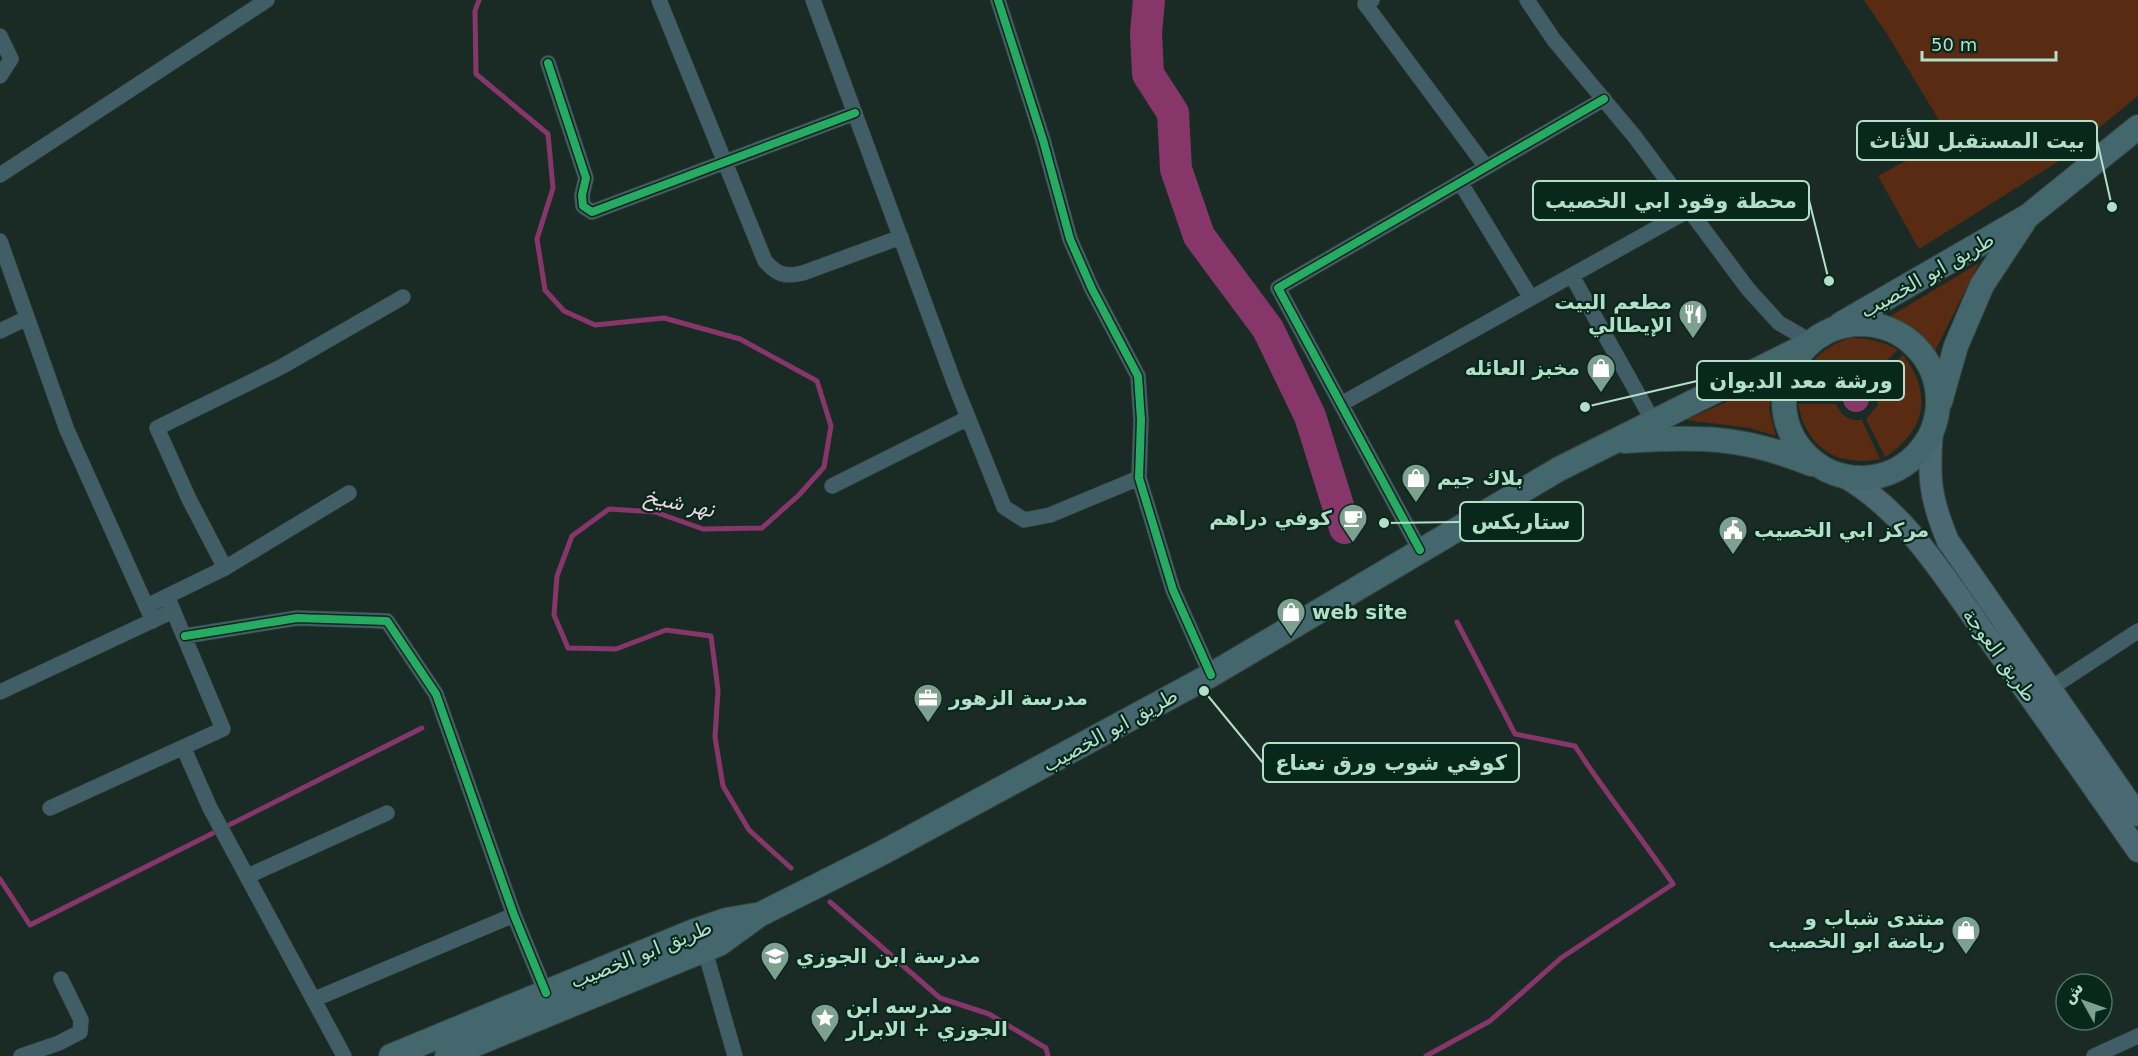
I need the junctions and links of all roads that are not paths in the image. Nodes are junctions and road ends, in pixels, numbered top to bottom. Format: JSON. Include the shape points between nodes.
{"nodes":[{"id":1,"x":267,"y":0,"type":"edge"},
{"id":2,"x":658,"y":0,"type":"edge"},
{"id":3,"x":813,"y":0,"type":"edge"},
{"id":4,"x":998,"y":0,"type":"edge"},
{"id":5,"x":1372,"y":0,"type":"edge"},
{"id":6,"x":1527,"y":0,"type":"edge"},
{"id":7,"x":0,"y":36,"type":"edge"},
{"id":8,"x":548,"y":63,"type":"dead end"},
{"id":9,"x":0,"y":76,"type":"edge"},
{"id":10,"x":1604,"y":99,"type":"junction"},
{"id":11,"x":855,"y":113,"type":"junction"},
{"id":12,"x":2138,"y":127,"type":"edge"},
{"id":13,"x":725,"y":161,"type":"junction"},
{"id":14,"x":1485,"y":167,"type":"junction"},
{"id":15,"x":0,"y":175,"type":"edge"},
{"id":16,"x":1460,"y":182,"type":"junction"},
{"id":17,"x":1689,"y":210,"type":"junction"},
{"id":18,"x":2028,"y":216,"type":"junction"},
{"id":19,"x":901,"y":237,"type":"junction"},
{"id":20,"x":0,"y":241,"type":"edge"},
{"id":21,"x":1572,"y":276,"type":"junction"},
{"id":22,"x":403,"y":297,"type":"dead end"},
{"id":23,"x":1531,"y":298,"type":"junction"},
{"id":24,"x":27,"y":318,"type":"junction"},
{"id":25,"x":0,"y":331,"type":"edge"},
{"id":26,"x":1815,"y":340,"type":"junction"},
{"id":27,"x":1341,"y":404,"type":"junction"},
{"id":28,"x":969,"y":418,"type":"junction"},
{"id":29,"x":1653,"y":420,"type":"junction"},
{"id":30,"x":1935,"y":421,"type":"junction"},
{"id":31,"x":1610,"y":442,"type":"junction"},
{"id":32,"x":1834,"y":473,"type":"junction"},
{"id":33,"x":1139,"y":478,"type":"junction"},
{"id":34,"x":832,"y":486,"type":"dead end"},
{"id":35,"x":349,"y":493,"type":"dead end"},
{"id":36,"x":1420,"y":550,"type":"junction"},
{"id":37,"x":225,"y":568,"type":"junction"},
{"id":38,"x":167,"y":596,"type":"junction"},
{"id":39,"x":147,"y":606,"type":"junction"},
{"id":40,"x":173,"y":611,"type":"junction"},
{"id":41,"x":153,"y":621,"type":"junction"},
{"id":42,"x":2138,"y":631,"type":"edge"},
{"id":43,"x":185,"y":636,"type":"junction"},
{"id":44,"x":1211,"y":675,"type":"junction"},
{"id":45,"x":2051,"y":688,"type":"junction"},
{"id":46,"x":0,"y":692,"type":"edge"},
{"id":47,"x":184,"y":749,"type":"junction"},
{"id":48,"x":50,"y":808,"type":"dead end"},
{"id":49,"x":387,"y":813,"type":"dead end"},
{"id":50,"x":2138,"y":815,"type":"edge"},
{"id":51,"x":2138,"y":850,"type":"edge"},
{"id":52,"x":248,"y":876,"type":"junction"},
{"id":53,"x":514,"y":915,"type":"junction"},
{"id":54,"x":759,"y":915,"type":"junction"},
{"id":55,"x":705,"y":951,"type":"junction"},
{"id":56,"x":61,"y":979,"type":"dead end"},
{"id":57,"x":546,"y":993,"type":"junction"},
{"id":58,"x":315,"y":999,"type":"junction"},
{"id":59,"x":2138,"y":1036,"type":"edge"},
{"id":60,"x":21,"y":1056,"type":"edge"},
{"id":61,"x":344,"y":1056,"type":"edge"},
{"id":62,"x":391,"y":1056,"type":"edge"},
{"id":63,"x":447,"y":1056,"type":"edge"},
{"id":64,"x":735,"y":1056,"type":"edge"},
{"id":65,"x":2094,"y":1056,"type":"edge"}],
"edges":[{"from":1,"to":15,"type":"street"},
{"from":2,"to":13,"type":"street"},
{"from":3,"to":11,"type":"street"},
{"from":4,"to":33,"type":"street","via":[[1070,239],[1138,376],[1142,420]]},
{"from":5,"to":14,"type":"street","via":[[1365,4]]},
{"from":6,"to":10,"type":"street","via":[[1554,40]]},
{"from":7,"to":9,"type":"street","via":[[11,59]]},
{"from":8,"to":13,"type":"street","via":[[586,178],[583,206],[592,212]]},
{"from":10,"to":14,"type":"street"},
{"from":10,"to":17,"type":"street"},
{"from":11,"to":13,"type":"street"},
{"from":11,"to":19,"type":"street"},
{"from":12,"to":18,"type":"main road","name":"طريق ابو الخصيب"},
{"from":13,"to":19,"type":"street","via":[[765,261],[775,273],[789,277]]},
{"from":14,"to":16,"type":"street"},
{"from":16,"to":23,"type":"street"},
{"from":16,"to":27,"type":"street","via":[[1278,288]]},
{"from":17,"to":21,"type":"street"},
{"from":17,"to":26,"type":"street","via":[[1762,306],[1779,323]]},
{"from":18,"to":26,"type":"main road","name":"طريق ابو الخصيب"},
{"from":18,"to":30,"type":"main road","name":"طريق ابو الخصيب","via":[[1982,285],[1956,346]]},
{"from":19,"to":28,"type":"street"},
{"from":20,"to":24,"type":"street"},
{"from":21,"to":23,"type":"street"},
{"from":21,"to":29,"type":"street"},
{"from":22,"to":37,"type":"street","via":[[281,367],[157,428]]},
{"from":23,"to":27,"type":"street"},
{"from":24,"to":25,"type":"street"},
{"from":24,"to":39,"type":"street","via":[[67,430]]},
{"from":26,"to":29,"type":"main road","name":"طريق ابو الخصيب"},
{"from":26,"to":30,"type":"main road","via":[[1847,325],[1871,325],[1894,332],[1914,345],[1929,364],[1937,386]]},
{"from":26,"to":32,"type":"main road","via":[[1794,363],[1786,381],[1786,420],[1792,438],[1804,454]]},
{"from":27,"to":36,"type":"street"},
{"from":28,"to":33,"type":"street","via":[[1004,507],[1024,520],[1050,516]]},
{"from":28,"to":34,"type":"street"},
{"from":29,"to":31,"type":"main road","name":"طريق ابو الخصيب"},
{"from":30,"to":32,"type":"main road","via":[[1921,449],[1906,464],[1887,474],[1866,478]]},
{"from":30,"to":45,"type":"main road","name":"طريق العوجة","via":[[1928,469],[1934,506],[1948,541]]},
{"from":31,"to":32,"type":"main road","name":"طريق ابو الخصيب","via":[[1686,436],[1728,440],[1778,450]]},
{"from":31,"to":36,"type":"main road","name":"طريق ابو الخصيب"},
{"from":32,"to":51,"type":"main road","name":"طريق العوجة","via":[[1871,492],[1902,523]]},
{"from":33,"to":44,"type":"street","via":[[1173,590]]},
{"from":35,"to":37,"type":"street"},
{"from":36,"to":44,"type":"main road","name":"طريق ابو الخصيب"},
{"from":37,"to":38,"type":"street"},
{"from":38,"to":39,"type":"street"},
{"from":38,"to":40,"type":"street"},
{"from":39,"to":41,"type":"street"},
{"from":40,"to":41,"type":"street"},
{"from":40,"to":43,"type":"street"},
{"from":41,"to":46,"type":"street"},
{"from":42,"to":45,"type":"street"},
{"from":43,"to":47,"type":"street","via":[[224,729]]},
{"from":43,"to":53,"type":"street","via":[[297,618],[387,621],[436,694]]},
{"from":44,"to":54,"type":"main road","name":"طريق ابو الخصيب","via":[[882,854]]},
{"from":45,"to":50,"type":"main road","name":"طريق العوجة"},
{"from":47,"to":48,"type":"street"},
{"from":47,"to":52,"type":"street","via":[[210,808]]},
{"from":49,"to":52,"type":"street"},
{"from":52,"to":58,"type":"street"},
{"from":53,"to":57,"type":"street"},
{"from":53,"to":58,"type":"street"},
{"from":54,"to":55,"type":"main road","name":"طريق ابو الخصيب"},
{"from":54,"to":57,"type":"main road","name":"طريق ابو الخصيب","via":[[710,925]]},
{"from":55,"to":63,"type":"main road","name":"طريق ابو الخصيب"},
{"from":55,"to":64,"type":"street"},
{"from":56,"to":60,"type":"street","via":[[81,1020],[80,1032]]},
{"from":57,"to":62,"type":"main road","name":"طريق ابو الخصيب"},
{"from":58,"to":61,"type":"street"},
{"from":59,"to":65,"type":"street"}]}
